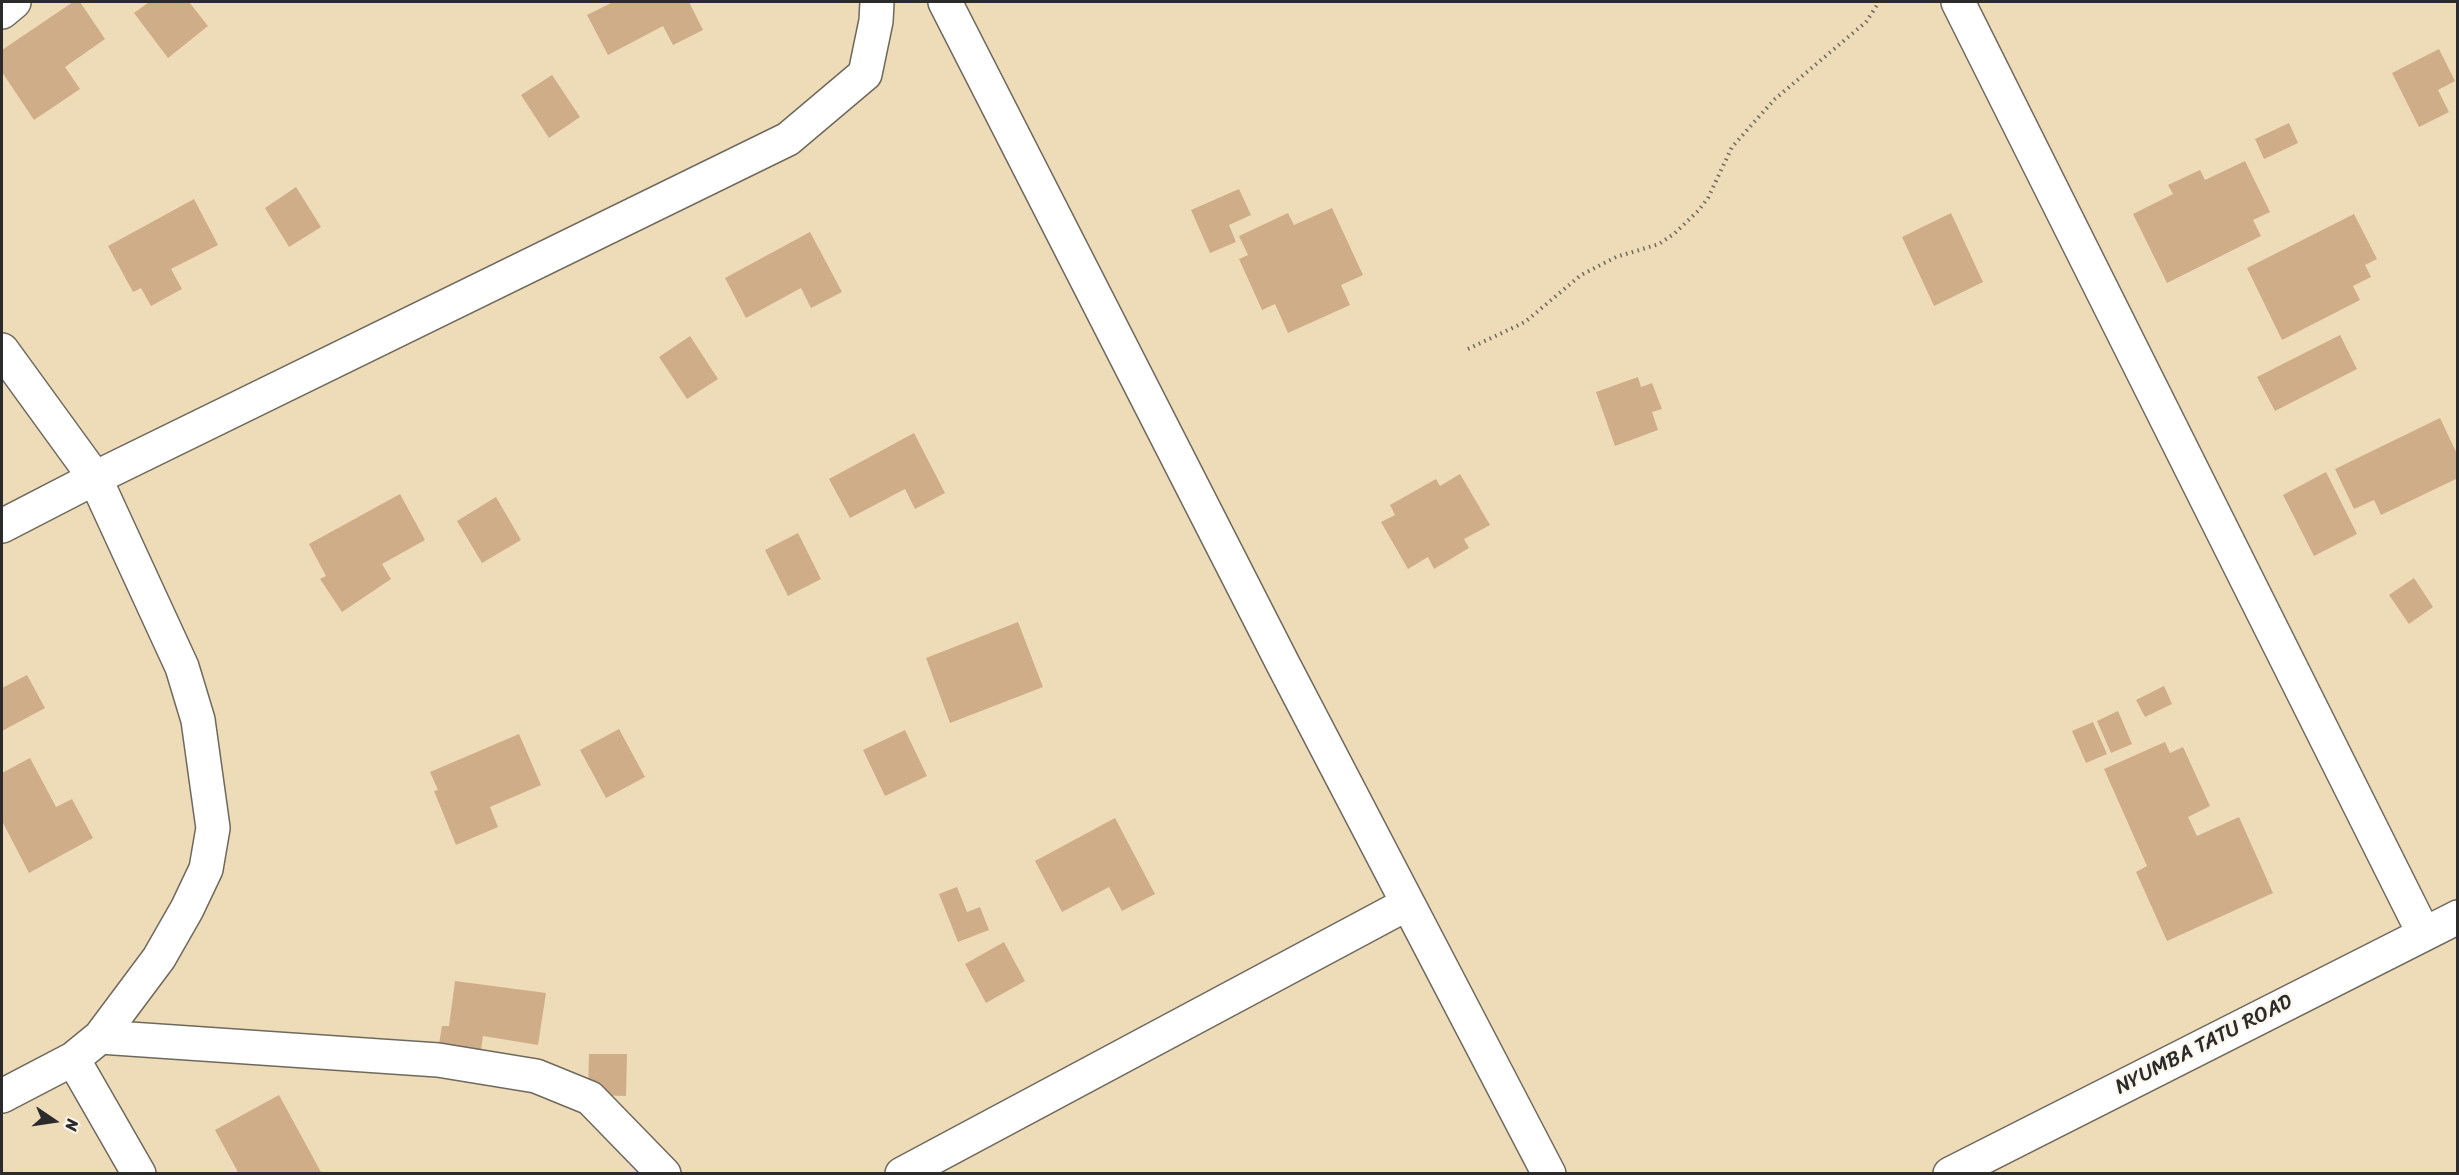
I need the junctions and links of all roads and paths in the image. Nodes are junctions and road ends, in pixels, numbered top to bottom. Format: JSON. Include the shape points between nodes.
{"nodes":[{"id":1,"x":14,"y":2,"type":"edge"},
{"id":2,"x":877,"y":2,"type":"edge"},
{"id":3,"x":945,"y":2,"type":"edge"},
{"id":4,"x":1879,"y":2,"type":"edge"},
{"id":5,"x":1959,"y":2,"type":"edge"},
{"id":6,"x":2,"y":12,"type":"edge"},
{"id":7,"x":1468,"y":349,"type":"dead end"},
{"id":8,"x":2,"y":350,"type":"edge"},
{"id":9,"x":95,"y":478,"type":"junction"},
{"id":10,"x":2,"y":526,"type":"edge"},
{"id":11,"x":1407,"y":904,"type":"junction"},
{"id":12,"x":2457,"y":917,"type":"edge"},
{"id":13,"x":2424,"y":934,"type":"junction"},
{"id":14,"x":100,"y":1037,"type":"junction"},
{"id":15,"x":73,"y":1059,"type":"junction"},
{"id":16,"x":2,"y":1096,"type":"edge"},
{"id":17,"x":139,"y":1173,"type":"edge"},
{"id":18,"x":664,"y":1173,"type":"edge"},
{"id":19,"x":902,"y":1173,"type":"edge"},
{"id":20,"x":1548,"y":1173,"type":"edge"},
{"id":21,"x":1950,"y":1173,"type":"edge"}],
"edges":[{"from":1,"to":6,"type":"street"},
{"from":2,"to":9,"type":"street","via":[[865,74],[788,139]]},
{"from":3,"to":11,"type":"street"},
{"from":4,"to":7,"type":"path","via":[[1866,22],[1775,99],[1732,147],[1708,198],[1675,233],[1659,244],[1616,257],[1581,274],[1525,322]]},
{"from":5,"to":13,"type":"street"},
{"from":8,"to":9,"type":"street"},
{"from":9,"to":10,"type":"street"},
{"from":9,"to":14,"type":"street","via":[[182,668],[198,720],[213,828],[206,870],[187,909],[159,958]]},
{"from":11,"to":19,"type":"street"},
{"from":11,"to":20,"type":"street"},
{"from":12,"to":13,"type":"street","name":"NYUMBA TATU ROAD"},
{"from":13,"to":21,"type":"street","name":"NYUMBA TATU ROAD"},
{"from":14,"to":15,"type":"street"},
{"from":14,"to":18,"type":"street","via":[[438,1059],[536,1076],[590,1098]]},
{"from":15,"to":16,"type":"street"},
{"from":15,"to":17,"type":"street"}]}
